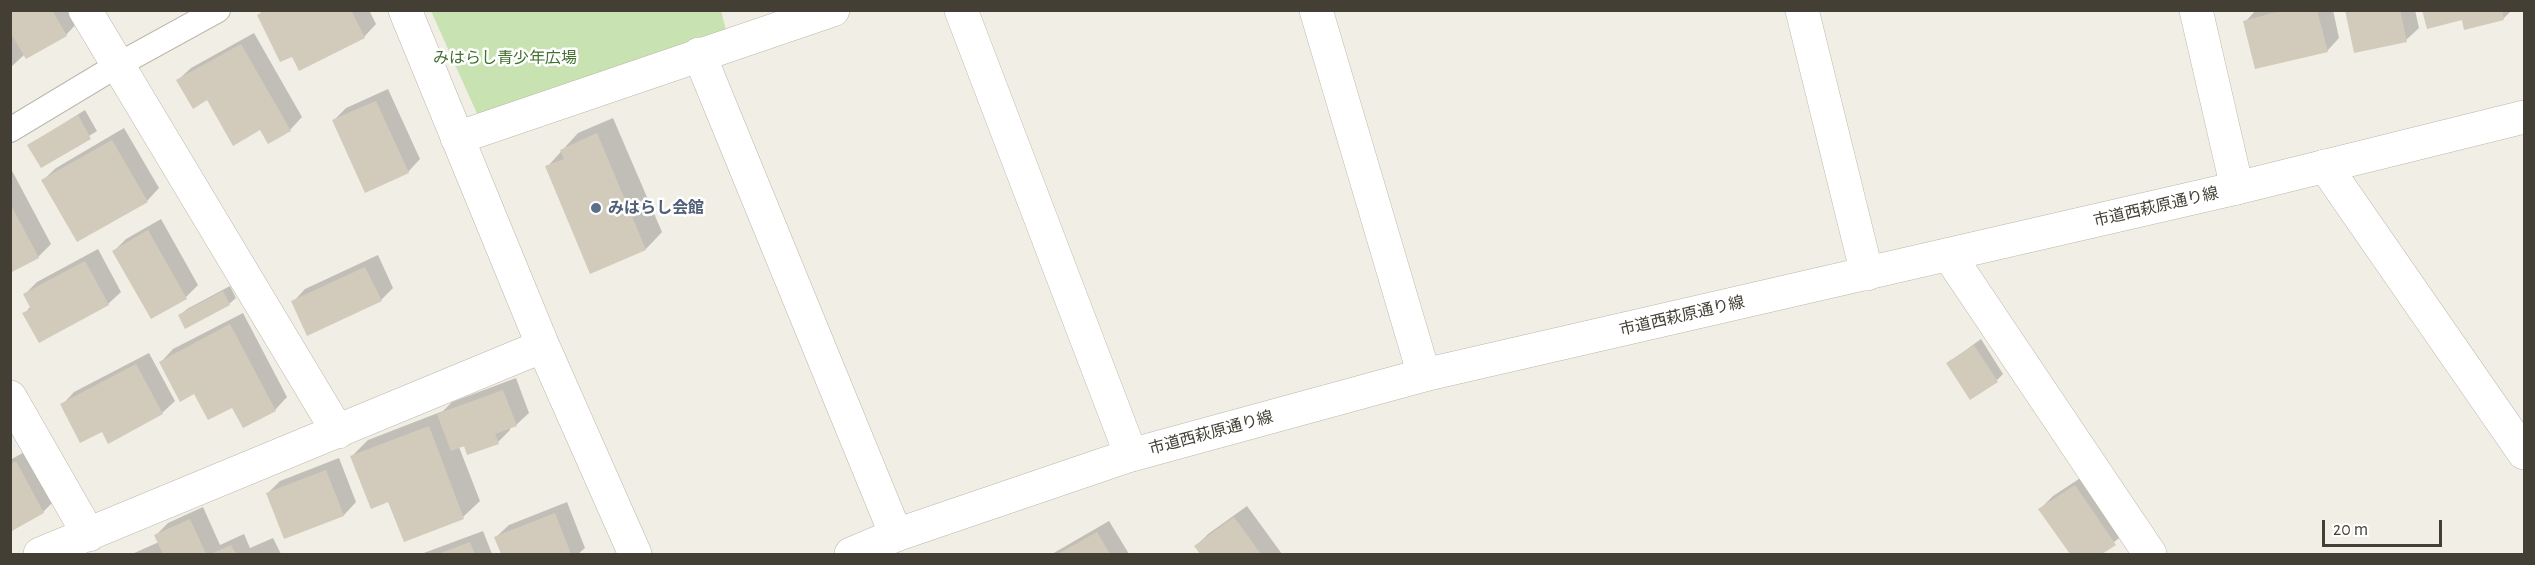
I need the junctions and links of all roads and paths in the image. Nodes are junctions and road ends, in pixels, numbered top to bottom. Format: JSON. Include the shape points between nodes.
{"nodes":[{"id":1,"x":85,"y":10,"type":"edge"},
{"id":2,"x":218,"y":10,"type":"edge"},
{"id":3,"x":405,"y":10,"type":"edge"},
{"id":4,"x":833,"y":10,"type":"edge"},
{"id":5,"x":961,"y":10,"type":"edge"},
{"id":6,"x":1316,"y":10,"type":"edge"},
{"id":7,"x":1802,"y":10,"type":"edge"},
{"id":8,"x":2196,"y":10,"type":"edge"},
{"id":9,"x":760,"y":22,"type":"edge"},
{"id":10,"x":699,"y":54,"type":"junction"},
{"id":11,"x":118,"y":65,"type":"junction"},
{"id":12,"x":2524,"y":117,"type":"edge"},
{"id":13,"x":10,"y":130,"type":"edge"},
{"id":14,"x":457,"y":138,"type":"junction"},
{"id":15,"x":2325,"y":166,"type":"junction"},
{"id":16,"x":2236,"y":188,"type":"junction"},
{"id":17,"x":1949,"y":255,"type":"junction"},
{"id":18,"x":1867,"y":274,"type":"junction"},
{"id":19,"x":543,"y":346,"type":"junction"},
{"id":20,"x":1424,"y":375,"type":"junction"},
{"id":21,"x":10,"y":397,"type":"edge"},
{"id":22,"x":338,"y":432,"type":"junction"},
{"id":23,"x":2524,"y":453,"type":"edge"},
{"id":24,"x":1131,"y":455,"type":"junction"},
{"id":25,"x":89,"y":535,"type":"junction"},
{"id":26,"x":896,"y":535,"type":"junction"},
{"id":27,"x":40,"y":555,"type":"edge"},
{"id":28,"x":635,"y":555,"type":"edge"},
{"id":29,"x":851,"y":555,"type":"edge"},
{"id":30,"x":2150,"y":555,"type":"edge"}],
"edges":[{"from":1,"to":11,"type":"street"},
{"from":2,"to":11,"type":"lane"},
{"from":3,"to":14,"type":"street"},
{"from":4,"to":9,"type":"street"},
{"from":5,"to":24,"type":"street"},
{"from":6,"to":20,"type":"street"},
{"from":7,"to":18,"type":"street"},
{"from":8,"to":16,"type":"street"},
{"from":9,"to":10,"type":"street"},
{"from":10,"to":14,"type":"street"},
{"from":10,"to":26,"type":"street"},
{"from":11,"to":13,"type":"lane"},
{"from":11,"to":22,"type":"street"},
{"from":12,"to":15,"type":"street","name":"市道西萩原通り線"},
{"from":14,"to":19,"type":"street"},
{"from":15,"to":16,"type":"street","name":"市道西萩原通り線"},
{"from":15,"to":23,"type":"street"},
{"from":16,"to":17,"type":"street","name":"市道西萩原通り線"},
{"from":17,"to":18,"type":"street","name":"市道西萩原通り線"},
{"from":17,"to":30,"type":"street"},
{"from":18,"to":20,"type":"street","name":"市道西萩原通り線"},
{"from":19,"to":22,"type":"street"},
{"from":19,"to":28,"type":"street"},
{"from":20,"to":24,"type":"street","name":"市道西萩原通り線"},
{"from":21,"to":25,"type":"street"},
{"from":22,"to":25,"type":"street"},
{"from":24,"to":26,"type":"street","name":"市道西萩原通り線"},
{"from":25,"to":27,"type":"street"},
{"from":26,"to":29,"type":"street","name":"市道西萩原通り線"}]}
